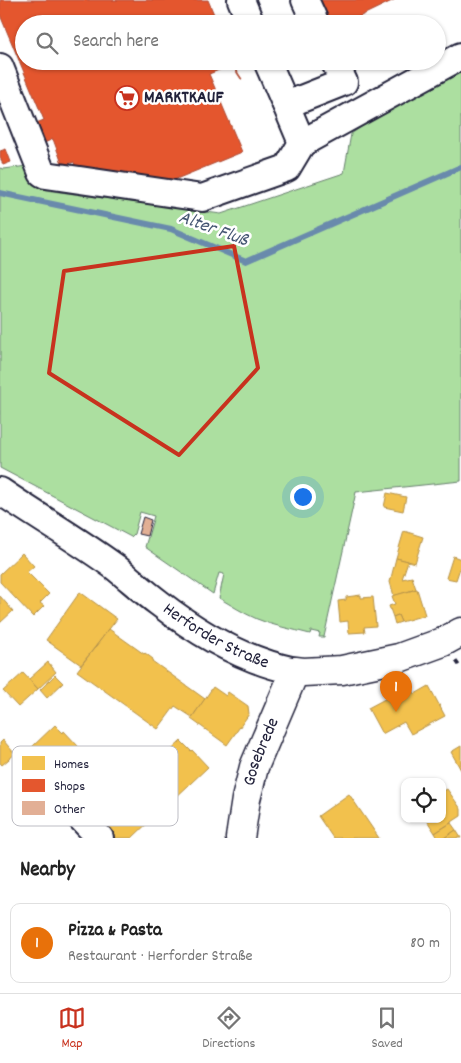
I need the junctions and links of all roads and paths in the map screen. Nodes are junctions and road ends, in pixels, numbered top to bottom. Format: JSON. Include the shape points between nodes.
{"nodes":[{"id":1,"x":241,"y":0,"type":"edge"},
{"id":2,"x":305,"y":0,"type":"edge"},
{"id":3,"x":247,"y":15,"type":"edge"},
{"id":4,"x":312,"y":15,"type":"edge"},
{"id":5,"x":461,"y":56,"type":"edge"},
{"id":6,"x":446,"y":64,"type":"edge"},
{"id":7,"x":0,"y":67,"type":"edge"},
{"id":8,"x":271,"y":70,"type":"edge"},
{"id":9,"x":338,"y":70,"type":"edge"},
{"id":10,"x":435,"y":70,"type":"edge"},
{"id":11,"x":286,"y":105,"type":"junction"},
{"id":12,"x":302,"y":143,"type":"junction"},
{"id":13,"x":3,"y":500,"type":"edge"},
{"id":14,"x":461,"y":632,"type":"edge"},
{"id":15,"x":295,"y":671,"type":"junction"},
{"id":16,"x":89,"y":826,"type":"edge"},
{"id":17,"x":100,"y":838,"type":"edge"},
{"id":18,"x":240,"y":838,"type":"edge"}],
"edges":[{"from":1,"to":3,"type":"street"},
{"from":2,"to":4,"type":"street"},
{"from":5,"to":6,"type":"street"},
{"from":7,"to":12,"type":"street","via":[[42,172],[46,175],[202,198],[287,168]]},
{"from":8,"to":11,"type":"street"},
{"from":9,"to":11,"type":"street","via":[[344,82]]},
{"from":10,"to":12,"type":"street"},
{"from":11,"to":12,"type":"street"},
{"from":13,"to":15,"type":"street","name":"Herforder Straße","via":[[89,549],[161,604],[238,653],[274,667]]},
{"from":14,"to":15,"type":"main road","name":"Herforder Straße","via":[[400,658],[342,670]]},
{"from":15,"to":18,"type":"main road","name":"Gosebrede","via":[[254,767]]},
{"from":16,"to":17,"type":"street"}]}
